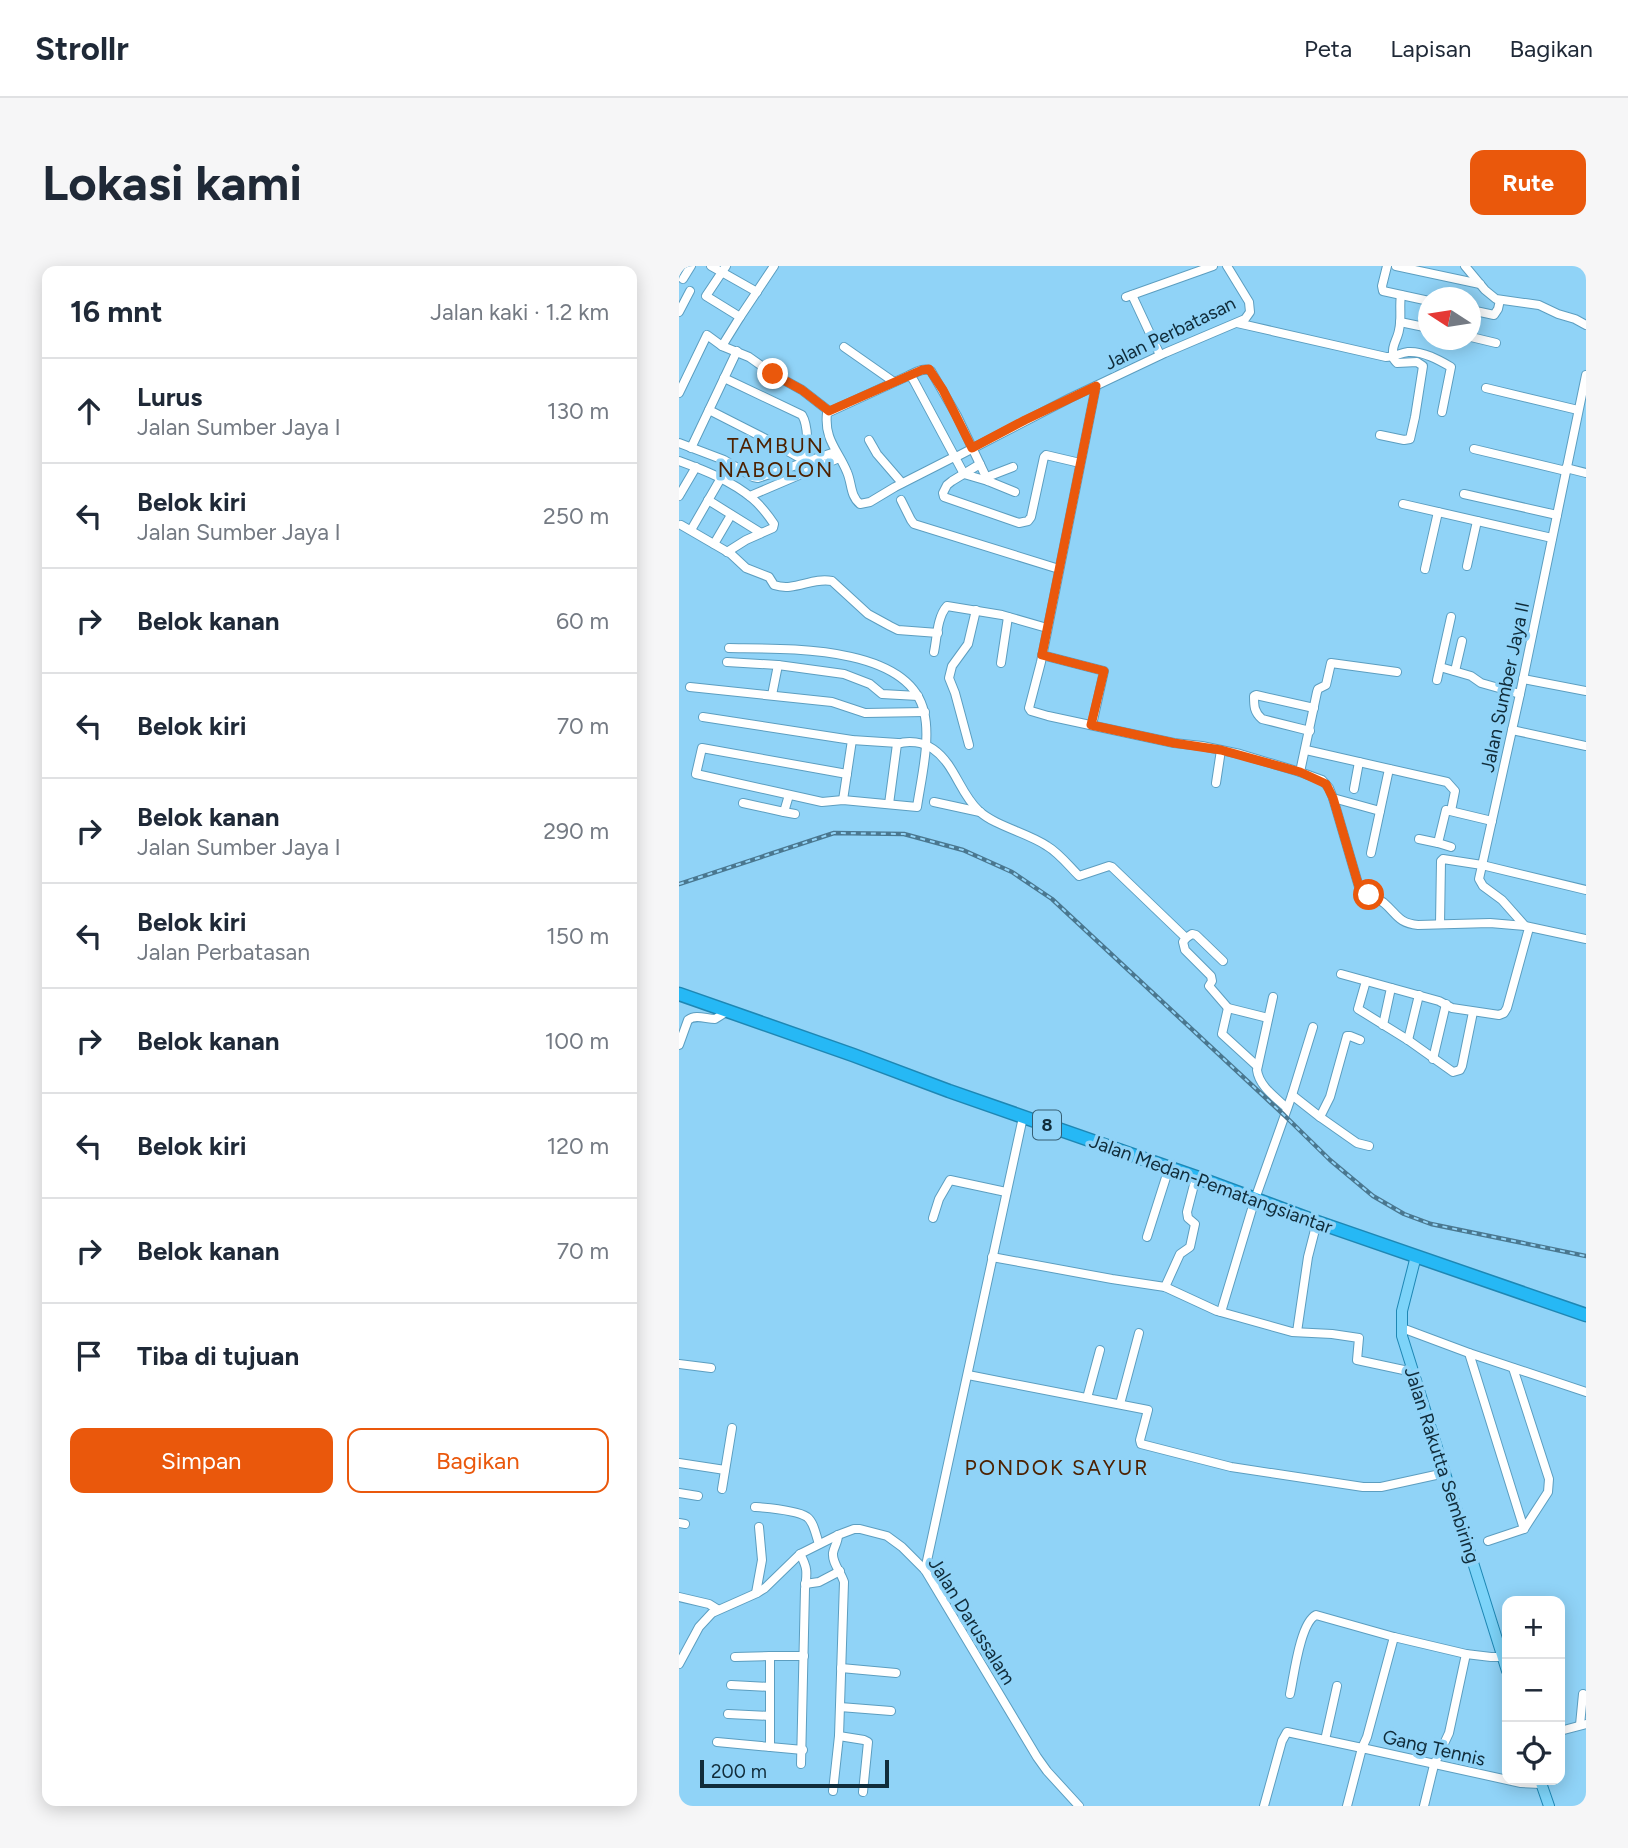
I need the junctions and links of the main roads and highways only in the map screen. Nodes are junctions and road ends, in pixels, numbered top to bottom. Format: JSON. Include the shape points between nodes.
{"nodes":[{"id":1,"x":679,"y":994,"type":"edge"},
{"id":2,"x":1416,"y":1256,"type":"junction"},
{"id":3,"x":1586,"y":1315,"type":"edge"},
{"id":4,"x":1504,"y":1659,"type":"edge"},
{"id":5,"x":1541,"y":1785,"type":"edge"},
{"id":6,"x":1549,"y":1806,"type":"edge"}],
"edges":[{"from":1,"to":2,"type":"highway","name":"Jalan Medan-Pematangsiantar","number":"8"},
{"from":2,"to":3,"type":"highway","name":"Jalan Medan-Pematangsiantar","number":"8"},
{"from":2,"to":4,"type":"main road","name":"Jalan Rakutta Sembiring","via":[[1402,1311],[1402,1336]]},
{"from":5,"to":6,"type":"main road"}]}
